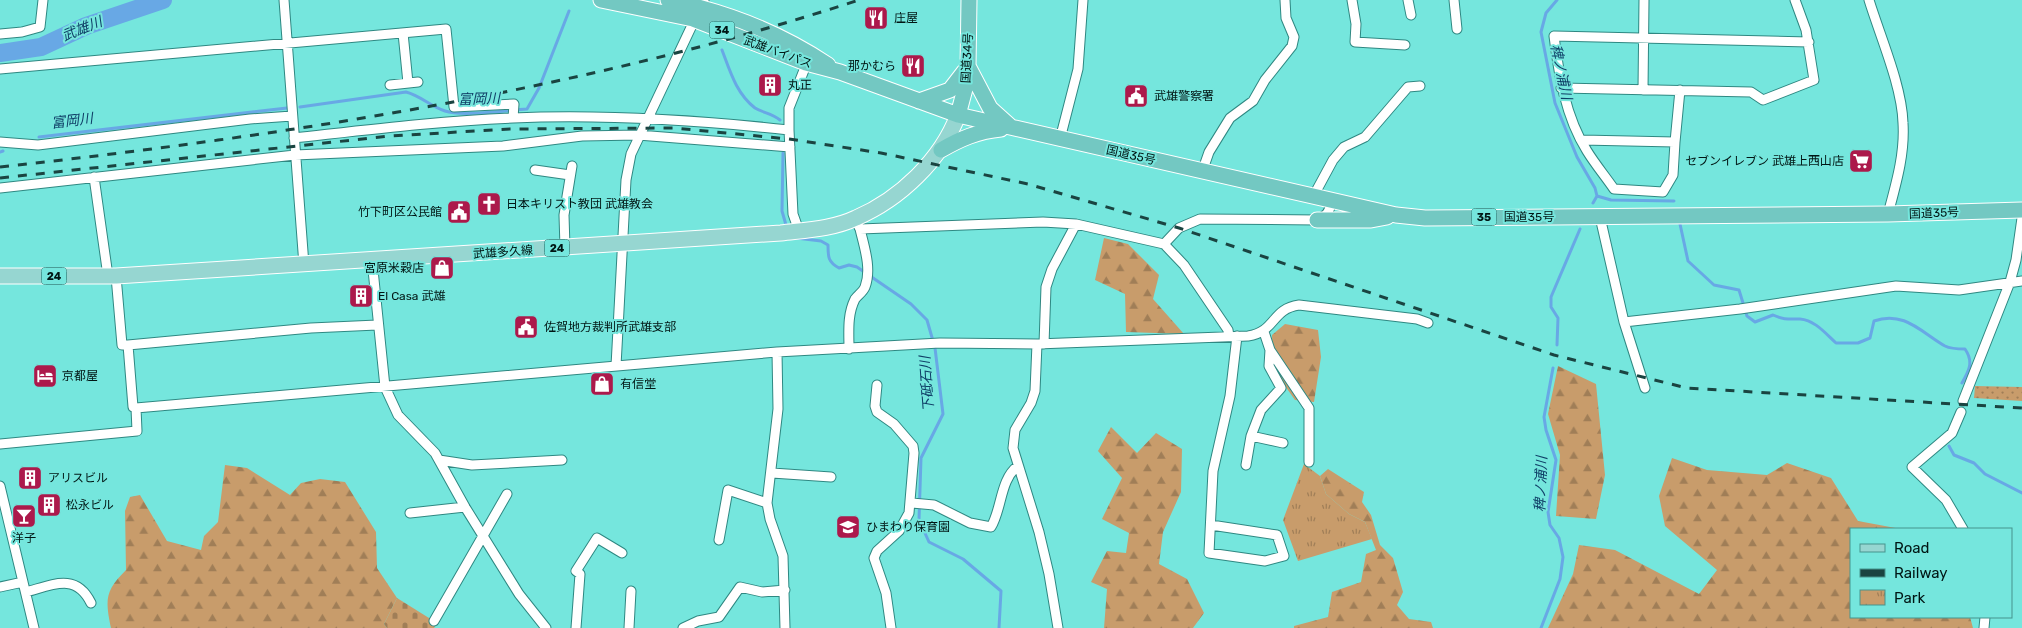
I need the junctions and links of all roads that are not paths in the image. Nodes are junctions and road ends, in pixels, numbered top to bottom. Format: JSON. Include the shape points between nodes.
{"nodes":[{"id":1,"x":43,"y":0,"type":"edge"},
{"id":2,"x":284,"y":0,"type":"edge"},
{"id":3,"x":601,"y":0,"type":"edge"},
{"id":4,"x":668,"y":0,"type":"edge"},
{"id":5,"x":969,"y":0,"type":"edge"},
{"id":6,"x":1083,"y":0,"type":"edge"},
{"id":7,"x":1285,"y":0,"type":"edge"},
{"id":8,"x":1352,"y":0,"type":"edge"},
{"id":9,"x":1408,"y":0,"type":"edge"},
{"id":10,"x":1454,"y":0,"type":"edge"},
{"id":11,"x":1644,"y":0,"type":"edge"},
{"id":12,"x":1795,"y":0,"type":"edge"},
{"id":13,"x":1869,"y":0,"type":"edge"},
{"id":14,"x":699,"y":8,"type":"edge"},
{"id":15,"x":1411,"y":15,"type":"dead end"},
{"id":16,"x":1457,"y":29,"type":"dead end"},
{"id":17,"x":403,"y":33,"type":"junction"},
{"id":18,"x":0,"y":34,"type":"edge"},
{"id":19,"x":1644,"y":39,"type":"junction"},
{"id":20,"x":1809,"y":42,"type":"junction"},
{"id":21,"x":288,"y":44,"type":"junction"},
{"id":22,"x":1405,"y":45,"type":"dead end"},
{"id":23,"x":808,"y":58,"type":"junction"},
{"id":24,"x":968,"y":67,"type":"junction"},
{"id":25,"x":0,"y":69,"type":"edge"},
{"id":26,"x":418,"y":82,"type":"dead end"},
{"id":27,"x":408,"y":83,"type":"junction"},
{"id":28,"x":390,"y":85,"type":"dead end"},
{"id":29,"x":1420,"y":86,"type":"dead end"},
{"id":30,"x":1561,"y":88,"type":"junction"},
{"id":31,"x":1643,"y":90,"type":"junction"},
{"id":32,"x":1680,"y":90,"type":"junction"},
{"id":33,"x":919,"y":101,"type":"junction"},
{"id":34,"x":958,"y":115,"type":"junction"},
{"id":35,"x":292,"y":116,"type":"junction"},
{"id":36,"x":513,"y":118,"type":"junction"},
{"id":37,"x":646,"y":118,"type":"junction"},
{"id":38,"x":1012,"y":128,"type":"junction"},
{"id":39,"x":789,"y":130,"type":"junction"},
{"id":40,"x":638,"y":135,"type":"junction"},
{"id":41,"x":294,"y":138,"type":"junction"},
{"id":42,"x":1060,"y":139,"type":"junction"},
{"id":43,"x":1582,"y":140,"type":"junction"},
{"id":44,"x":0,"y":142,"type":"edge"},
{"id":45,"x":1675,"y":142,"type":"junction"},
{"id":46,"x":790,"y":147,"type":"junction"},
{"id":47,"x":941,"y":150,"type":"junction"},
{"id":48,"x":295,"y":155,"type":"junction"},
{"id":49,"x":535,"y":170,"type":"dead end"},
{"id":50,"x":1202,"y":172,"type":"junction"},
{"id":51,"x":94,"y":177,"type":"junction"},
{"id":52,"x":0,"y":188,"type":"edge"},
{"id":53,"x":1313,"y":197,"type":"junction"},
{"id":54,"x":1331,"y":202,"type":"junction"},
{"id":55,"x":2022,"y":210,"type":"edge"},
{"id":56,"x":1888,"y":214,"type":"junction"},
{"id":57,"x":1396,"y":215,"type":"junction"},
{"id":58,"x":1600,"y":217,"type":"junction"},
{"id":59,"x":2022,"y":218,"type":"edge"},
{"id":60,"x":1317,"y":220,"type":"junction"},
{"id":61,"x":858,"y":224,"type":"junction"},
{"id":62,"x":1076,"y":224,"type":"junction"},
{"id":63,"x":799,"y":231,"type":"junction"},
{"id":64,"x":623,"y":244,"type":"junction"},
{"id":65,"x":1164,"y":244,"type":"junction"},
{"id":66,"x":565,"y":248,"type":"junction"},
{"id":67,"x":372,"y":260,"type":"junction"},
{"id":68,"x":304,"y":264,"type":"junction"},
{"id":69,"x":0,"y":276,"type":"edge"},
{"id":70,"x":112,"y":276,"type":"junction"},
{"id":71,"x":2022,"y":281,"type":"edge"},
{"id":72,"x":2010,"y":282,"type":"junction"},
{"id":73,"x":1624,"y":322,"type":"junction"},
{"id":74,"x":1428,"y":323,"type":"dead end"},
{"id":75,"x":377,"y":325,"type":"junction"},
{"id":76,"x":1264,"y":332,"type":"junction"},
{"id":77,"x":1233,"y":336,"type":"junction"},
{"id":78,"x":1041,"y":344,"type":"junction"},
{"id":79,"x":128,"y":345,"type":"junction"},
{"id":80,"x":849,"y":349,"type":"junction"},
{"id":81,"x":1270,"y":350,"type":"junction"},
{"id":82,"x":777,"y":352,"type":"junction"},
{"id":83,"x":616,"y":366,"type":"junction"},
{"id":84,"x":877,"y":385,"type":"dead end"},
{"id":85,"x":385,"y":387,"type":"junction"},
{"id":86,"x":1645,"y":388,"type":"dead end"},
{"id":87,"x":1963,"y":401,"type":"dead end"},
{"id":88,"x":136,"y":408,"type":"junction"},
{"id":89,"x":1961,"y":412,"type":"dead end"},
{"id":90,"x":1251,"y":436,"type":"junction"},
{"id":91,"x":1283,"y":443,"type":"dead end"},
{"id":92,"x":0,"y":444,"type":"edge"},
{"id":93,"x":439,"y":460,"type":"junction"},
{"id":94,"x":562,"y":460,"type":"dead end"},
{"id":95,"x":1309,"y":462,"type":"dead end"},
{"id":96,"x":1246,"y":465,"type":"dead end"},
{"id":97,"x":1018,"y":466,"type":"junction"},
{"id":98,"x":772,"y":473,"type":"junction"},
{"id":99,"x":831,"y":477,"type":"dead end"},
{"id":100,"x":0,"y":486,"type":"edge"},
{"id":101,"x":507,"y":494,"type":"dead end"},
{"id":102,"x":767,"y":503,"type":"junction"},
{"id":103,"x":912,"y":503,"type":"junction"},
{"id":104,"x":465,"y":507,"type":"junction"},
{"id":105,"x":410,"y":513,"type":"dead end"},
{"id":106,"x":1210,"y":525,"type":"junction"},
{"id":107,"x":1962,"y":528,"type":"edge"},
{"id":108,"x":483,"y":536,"type":"junction"},
{"id":109,"x":718,"y":540,"type":"dead end"},
{"id":110,"x":622,"y":553,"type":"dead end"},
{"id":111,"x":23,"y":582,"type":"junction"},
{"id":112,"x":0,"y":588,"type":"edge"},
{"id":113,"x":785,"y":590,"type":"junction"},
{"id":114,"x":631,"y":591,"type":"dead end"},
{"id":115,"x":26,"y":592,"type":"junction"},
{"id":116,"x":91,"y":603,"type":"dead end"},
{"id":117,"x":434,"y":621,"type":"dead end"},
{"id":118,"x":547,"y":627,"type":"edge"},
{"id":119,"x":34,"y":628,"type":"edge"},
{"id":120,"x":576,"y":628,"type":"edge"},
{"id":121,"x":629,"y":628,"type":"edge"},
{"id":122,"x":683,"y":628,"type":"edge"},
{"id":123,"x":785,"y":628,"type":"edge"},
{"id":124,"x":892,"y":628,"type":"edge"},
{"id":125,"x":1058,"y":628,"type":"edge"}],
"edges":[{"from":1,"to":18,"type":"street","via":[[40,27]]},
{"from":2,"to":21,"type":"street"},
{"from":3,"to":14,"type":"highway","name":"武雄バイパス","number":"34"},
{"from":4,"to":14,"type":"highway","name":"武雄バイパス","number":"34"},
{"from":5,"to":24,"type":"highway","name":"国道34号"},
{"from":6,"to":42,"type":"street","via":[[1078,69]]},
{"from":7,"to":50,"type":"street","via":[[1286,18],[1294,37],[1292,46],[1253,101],[1230,118],[1209,152]]},
{"from":8,"to":22,"type":"street","via":[[1355,42]]},
{"from":9,"to":15,"type":"street"},
{"from":10,"to":16,"type":"street"},
{"from":11,"to":19,"type":"street"},
{"from":12,"to":20,"type":"street"},
{"from":13,"to":56,"type":"street","via":[[1900,101],[1903,122],[1903,148]]},
{"from":14,"to":23,"type":"highway","name":"武雄バイパス","number":"34"},
{"from":14,"to":37,"type":"street"},
{"from":17,"to":21,"type":"street"},
{"from":17,"to":27,"type":"street"},
{"from":17,"to":36,"type":"street","via":[[446,29],[454,107],[514,104]]},
{"from":19,"to":20,"type":"street"},
{"from":19,"to":30,"type":"street","via":[[1554,36]]},
{"from":19,"to":31,"type":"street"},
{"from":20,"to":32,"type":"street","via":[[1814,80],[1764,100],[1751,92]]},
{"from":21,"to":25,"type":"street"},
{"from":21,"to":35,"type":"street"},
{"from":23,"to":33,"type":"highway","name":"武雄バイパス","number":"34"},
{"from":23,"to":39,"type":"street","via":[[789,108]]},
{"from":24,"to":33,"type":"highway","via":[[950,90]]},
{"from":24,"to":34,"type":"highway","name":"国道34号"},
{"from":24,"to":38,"type":"highway","via":[[990,108]]},
{"from":26,"to":27,"type":"street"},
{"from":27,"to":28,"type":"street"},
{"from":29,"to":53,"type":"street","via":[[1408,87],[1366,136],[1344,147]]},
{"from":30,"to":31,"type":"street"},
{"from":30,"to":43,"type":"street"},
{"from":31,"to":32,"type":"street"},
{"from":32,"to":45,"type":"street"},
{"from":33,"to":34,"type":"highway","name":"武雄バイパス","number":"34"},
{"from":34,"to":38,"type":"highway","name":"国道35号","number":"35"},
{"from":34,"to":47,"type":"main road","name":"武雄多久線","number":"24"},
{"from":35,"to":41,"type":"street"},
{"from":35,"to":44,"type":"street","via":[[38,145]]},
{"from":36,"to":37,"type":"street"},
{"from":36,"to":41,"type":"street","via":[[450,121]]},
{"from":37,"to":39,"type":"street"},
{"from":37,"to":40,"type":"street"},
{"from":38,"to":42,"type":"highway","name":"国道35号","number":"35"},
{"from":38,"to":47,"type":"highway","via":[[986,130],[961,138]]},
{"from":39,"to":46,"type":"street"},
{"from":40,"to":46,"type":"street"},
{"from":40,"to":48,"type":"street","via":[[582,136],[503,146]]},
{"from":40,"to":64,"type":"street","via":[[626,180]]},
{"from":41,"to":48,"type":"street"},
{"from":42,"to":50,"type":"highway","name":"国道35号","number":"35"},
{"from":43,"to":45,"type":"street"},
{"from":43,"to":45,"type":"street","via":[[1614,189],[1662,192],[1673,175]]},
{"from":46,"to":63,"type":"street","via":[[793,214]]},
{"from":47,"to":61,"type":"main road","name":"武雄多久線","number":"24","via":[[917,177]]},
{"from":48,"to":51,"type":"street"},
{"from":48,"to":68,"type":"street"},
{"from":49,"to":66,"type":"street","via":[[571,171],[564,215]]},
{"from":50,"to":53,"type":"highway","name":"国道35号","number":"35"},
{"from":51,"to":52,"type":"street"},
{"from":51,"to":70,"type":"street"},
{"from":53,"to":54,"type":"highway","name":"国道35号","number":"35"},
{"from":54,"to":57,"type":"highway","name":"国道35号","number":"35"},
{"from":54,"to":60,"type":"street","via":[[1326,216]]},
{"from":55,"to":56,"type":"highway","name":"国道35号","number":"35"},
{"from":56,"to":58,"type":"highway","name":"国道35号","number":"35"},
{"from":57,"to":58,"type":"highway","name":"国道35号","number":"35","via":[[1425,218]]},
{"from":57,"to":60,"type":"highway","via":[[1371,220]]},
{"from":58,"to":73,"type":"street"},
{"from":59,"to":72,"type":"street"},
{"from":60,"to":65,"type":"street","via":[[1200,219],[1179,228]]},
{"from":61,"to":62,"type":"street"},
{"from":61,"to":63,"type":"main road","name":"武雄多久線","number":"24"},
{"from":61,"to":80,"type":"street","via":[[867,274],[865,289],[856,297],[850,313]]},
{"from":62,"to":65,"type":"street"},
{"from":62,"to":78,"type":"street","via":[[1046,287]]},
{"from":63,"to":64,"type":"main road","name":"武雄多久線","number":"24"},
{"from":64,"to":66,"type":"main road","name":"武雄多久線","number":"24"},
{"from":64,"to":83,"type":"street"},
{"from":65,"to":77,"type":"street","via":[[1184,265]]},
{"from":66,"to":67,"type":"main road","name":"武雄多久線","number":"24"},
{"from":67,"to":68,"type":"main road","name":"武雄多久線","number":"24"},
{"from":67,"to":75,"type":"street"},
{"from":68,"to":70,"type":"main road","name":"武雄多久線","number":"24"},
{"from":69,"to":70,"type":"main road","name":"武雄多久線","number":"24"},
{"from":70,"to":79,"type":"street","via":[[122,345]]},
{"from":71,"to":72,"type":"street"},
{"from":72,"to":73,"type":"street","via":[[1959,290],[1896,286]]},
{"from":72,"to":87,"type":"street"},
{"from":73,"to":86,"type":"street"},
{"from":74,"to":76,"type":"street","via":[[1298,305],[1282,310]]},
{"from":75,"to":79,"type":"street"},
{"from":75,"to":85,"type":"street"},
{"from":76,"to":77,"type":"street"},
{"from":76,"to":81,"type":"street"},
{"from":77,"to":78,"type":"street"},
{"from":77,"to":106,"type":"street","via":[[1230,396],[1213,471]]},
{"from":78,"to":80,"type":"street","via":[[940,343]]},
{"from":78,"to":97,"type":"street","via":[[1036,391],[1015,430],[1013,448]]},
{"from":79,"to":88,"type":"street","via":[[133,407]]},
{"from":80,"to":82,"type":"street"},
{"from":81,"to":90,"type":"street","via":[[1269,366],[1280,388],[1261,410]]},
{"from":81,"to":95,"type":"street","via":[[1309,408]]},
{"from":82,"to":83,"type":"street"},
{"from":82,"to":98,"type":"street","via":[[778,410]]},
{"from":83,"to":85,"type":"street"},
{"from":84,"to":103,"type":"street","via":[[877,412],[894,424],[912,446]]},
{"from":85,"to":88,"type":"street"},
{"from":85,"to":93,"type":"street","via":[[398,415]]},
{"from":88,"to":92,"type":"street","via":[[137,431]]},
{"from":89,"to":107,"type":"street","via":[[1952,433],[1912,467],[1946,500]]},
{"from":90,"to":91,"type":"street"},
{"from":90,"to":96,"type":"street"},
{"from":93,"to":94,"type":"street","via":[[472,465]]},
{"from":93,"to":104,"type":"street"},
{"from":97,"to":103,"type":"street","via":[[1012,470],[997,518],[991,527],[970,523],[934,505]]},
{"from":97,"to":125,"type":"street","via":[[1049,574]]},
{"from":98,"to":99,"type":"street"},
{"from":98,"to":102,"type":"street"},
{"from":100,"to":111,"type":"street"},
{"from":101,"to":108,"type":"street"},
{"from":102,"to":109,"type":"street","via":[[728,490]]},
{"from":102,"to":113,"type":"street","via":[[784,556]]},
{"from":103,"to":124,"type":"street","via":[[905,522],[874,558],[886,593]]},
{"from":104,"to":105,"type":"street"},
{"from":104,"to":108,"type":"street"},
{"from":106,"to":106,"type":"street","via":[[1209,553],[1265,561],[1284,556],[1276,535]]},
{"from":108,"to":117,"type":"street"},
{"from":108,"to":118,"type":"street","via":[[519,594]]},
{"from":110,"to":120,"type":"street","via":[[598,538],[576,571],[580,574]]},
{"from":111,"to":112,"type":"street"},
{"from":111,"to":115,"type":"street"},
{"from":113,"to":122,"type":"street","via":[[762,592],[740,588],[719,617]]},
{"from":113,"to":123,"type":"street"},
{"from":114,"to":121,"type":"street"},
{"from":115,"to":116,"type":"street","via":[[64,582],[83,590]]},
{"from":115,"to":119,"type":"street"}]}
